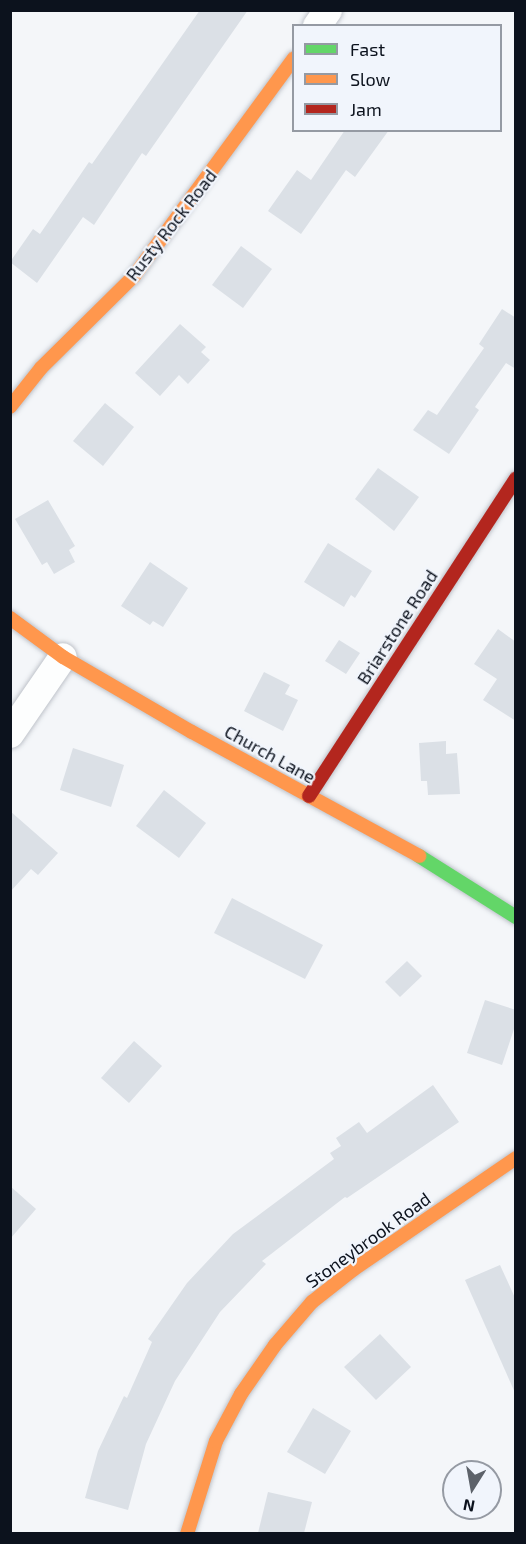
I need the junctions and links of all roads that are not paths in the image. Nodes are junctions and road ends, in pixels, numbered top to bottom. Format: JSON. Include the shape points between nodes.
{"nodes":[{"id":1,"x":328,"y":10,"type":"edge"},
{"id":2,"x":318,"y":24,"type":"edge"},
{"id":3,"x":292,"y":61,"type":"edge"},
{"id":4,"x":10,"y":407,"type":"edge"},
{"id":5,"x":516,"y":478,"type":"edge"},
{"id":6,"x":10,"y":618,"type":"edge"},
{"id":7,"x":63,"y":657,"type":"junction"},
{"id":8,"x":10,"y":734,"type":"edge"},
{"id":9,"x":309,"y":796,"type":"junction"},
{"id":10,"x":516,"y":917,"type":"edge"},
{"id":11,"x":516,"y":1158,"type":"edge"},
{"id":12,"x":188,"y":1533,"type":"edge"}],
"edges":[{"from":1,"to":2,"type":"street"},
{"from":3,"to":4,"type":"street","name":"Rusty Rock Road","via":[[134,276],[41,368]]},
{"from":5,"to":9,"type":"street","name":"Briarstone Road"},
{"from":6,"to":7,"type":"street","name":"Church Lane"},
{"from":7,"to":8,"type":"street"},
{"from":7,"to":9,"type":"street","name":"Church Lane"},
{"from":9,"to":10,"type":"street","name":"Church Lane","via":[[429,861]]},
{"from":11,"to":12,"type":"street","name":"Stoneybrook Road","via":[[312,1302],[241,1394],[216,1442]]}]}
